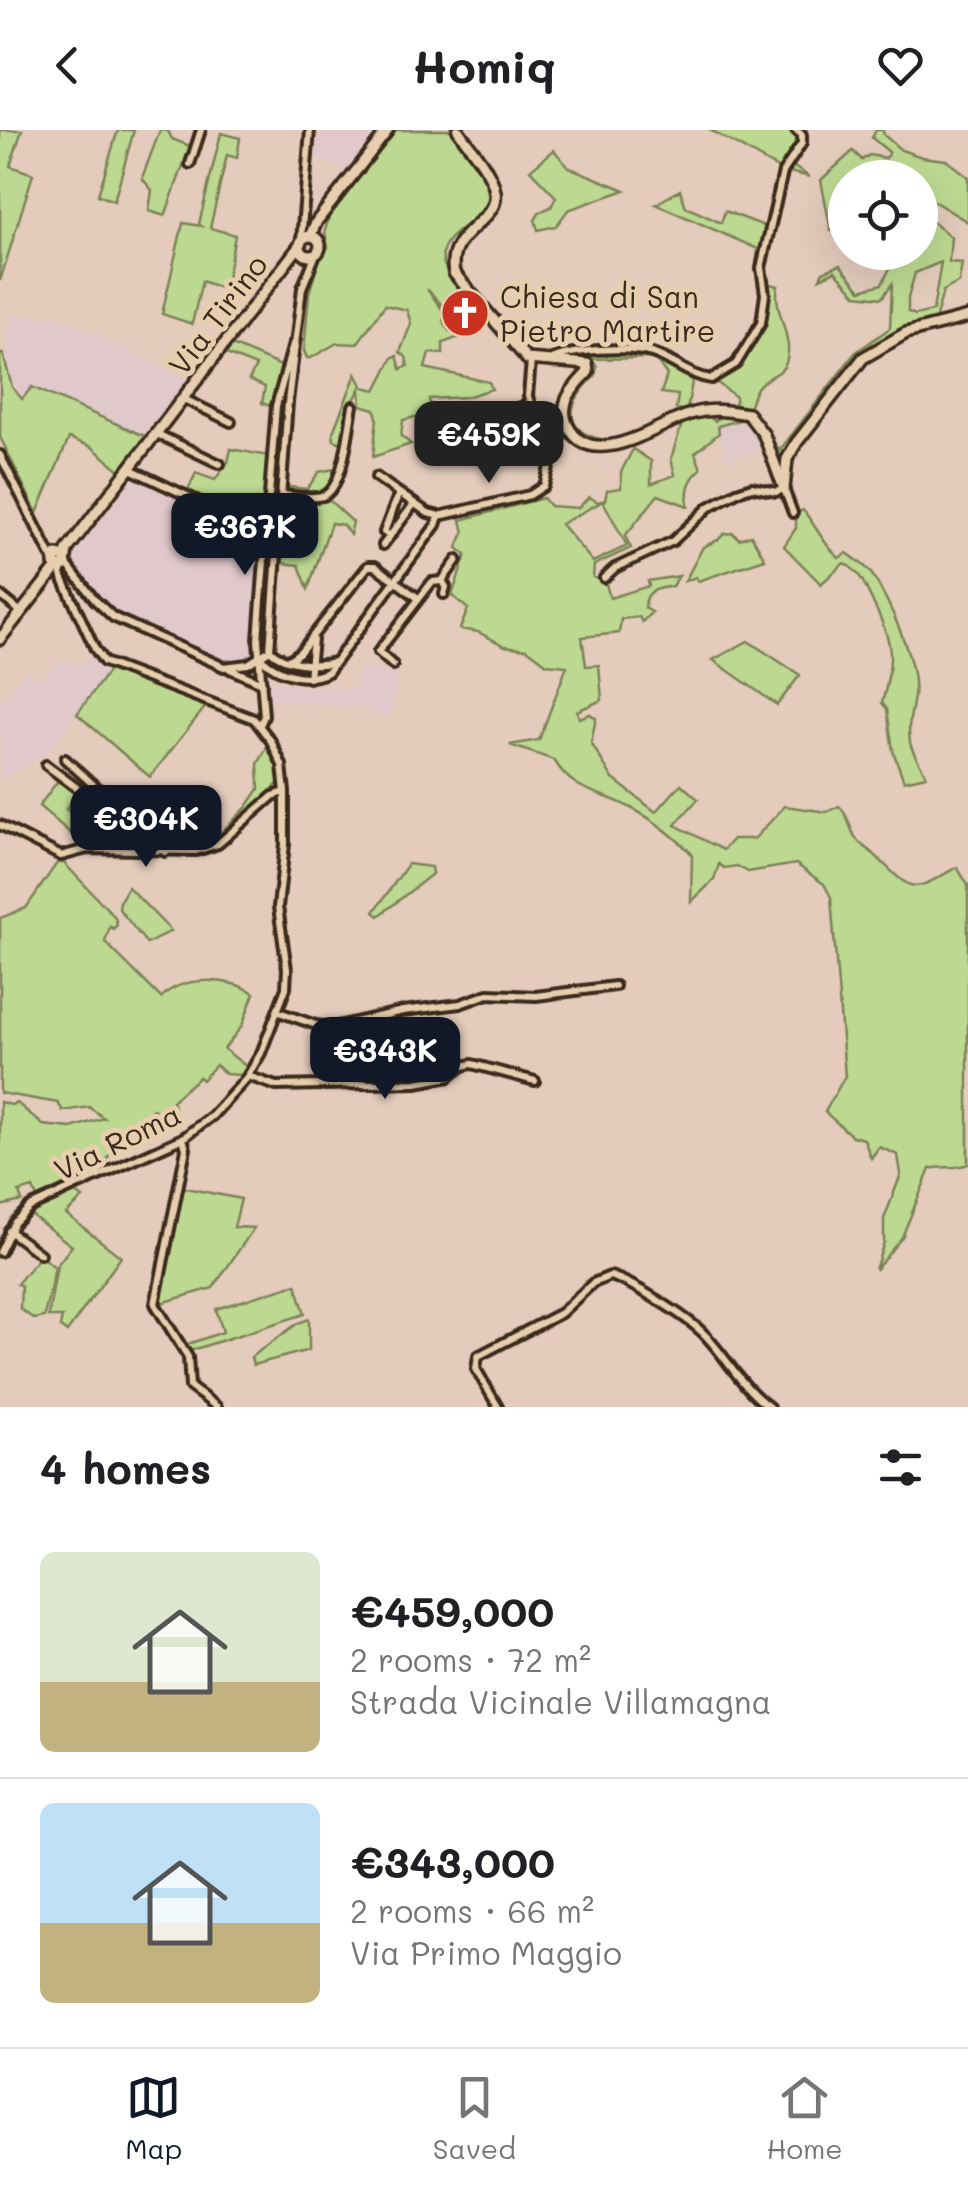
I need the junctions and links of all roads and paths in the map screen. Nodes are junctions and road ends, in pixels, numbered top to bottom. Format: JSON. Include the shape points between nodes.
{"nodes":[{"id":1,"x":201,"y":130,"type":"edge"},
{"id":2,"x":310,"y":130,"type":"edge"},
{"id":3,"x":388,"y":130,"type":"edge"},
{"id":4,"x":458,"y":130,"type":"edge"},
{"id":5,"x":796,"y":130,"type":"edge"},
{"id":6,"x":190,"y":164,"type":"dead end"},
{"id":7,"x":308,"y":246,"type":"junction"},
{"id":8,"x":968,"y":318,"type":"edge"},
{"id":9,"x":296,"y":334,"type":"junction"},
{"id":10,"x":530,"y":360,"type":"junction"},
{"id":11,"x":548,"y":361,"type":"junction"},
{"id":12,"x":184,"y":399,"type":"junction"},
{"id":13,"x":530,"y":402,"type":"junction"},
{"id":14,"x":353,"y":406,"type":"dead end"},
{"id":15,"x":231,"y":422,"type":"dead end"},
{"id":16,"x":456,"y":427,"type":"dead end"},
{"id":17,"x":156,"y":434,"type":"junction"},
{"id":18,"x":0,"y":454,"type":"edge"},
{"id":19,"x":220,"y":464,"type":"dead end"},
{"id":20,"x":130,"y":469,"type":"junction"},
{"id":21,"x":376,"y":477,"type":"dead end"},
{"id":22,"x":784,"y":489,"type":"junction"},
{"id":23,"x":282,"y":494,"type":"junction"},
{"id":24,"x":398,"y":497,"type":"junction"},
{"id":25,"x":412,"y":507,"type":"junction"},
{"id":26,"x":793,"y":513,"type":"dead end"},
{"id":27,"x":438,"y":516,"type":"junction"},
{"id":28,"x":266,"y":533,"type":"junction"},
{"id":29,"x":390,"y":536,"type":"junction"},
{"id":30,"x":383,"y":545,"type":"dead end"},
{"id":31,"x":457,"y":560,"type":"dead end"},
{"id":32,"x":58,"y":561,"type":"junction"},
{"id":33,"x":604,"y":578,"type":"dead end"},
{"id":34,"x":395,"y":581,"type":"junction"},
{"id":35,"x":442,"y":582,"type":"junction"},
{"id":36,"x":444,"y":594,"type":"dead end"},
{"id":37,"x":0,"y":595,"type":"edge"},
{"id":38,"x":418,"y":598,"type":"junction"},
{"id":39,"x":21,"y":612,"type":"junction"},
{"id":40,"x":314,"y":635,"type":"junction"},
{"id":41,"x":0,"y":640,"type":"edge"},
{"id":42,"x":270,"y":650,"type":"junction"},
{"id":43,"x":261,"y":658,"type":"junction"},
{"id":44,"x":289,"y":660,"type":"junction"},
{"id":45,"x":336,"y":661,"type":"junction"},
{"id":46,"x":310,"y":663,"type":"junction"},
{"id":47,"x":393,"y":665,"type":"dead end"},
{"id":48,"x":224,"y":667,"type":"junction"},
{"id":49,"x":308,"y":678,"type":"junction"},
{"id":50,"x":262,"y":685,"type":"junction"},
{"id":51,"x":260,"y":724,"type":"junction"},
{"id":52,"x":64,"y":760,"type":"dead end"},
{"id":53,"x":46,"y":765,"type":"dead end"},
{"id":54,"x":98,"y":788,"type":"junction"},
{"id":55,"x":286,"y":792,"type":"junction"},
{"id":56,"x":89,"y":797,"type":"junction"},
{"id":57,"x":0,"y":825,"type":"edge"},
{"id":58,"x":143,"y":852,"type":"junction"},
{"id":59,"x":165,"y":852,"type":"junction"},
{"id":60,"x":615,"y":986,"type":"dead end"},
{"id":61,"x":279,"y":1012,"type":"junction"},
{"id":62,"x":248,"y":1076,"type":"junction"},
{"id":63,"x":535,"y":1081,"type":"dead end"},
{"id":64,"x":183,"y":1138,"type":"junction"},
{"id":65,"x":9,"y":1230,"type":"junction"},
{"id":66,"x":0,"y":1252,"type":"edge"},
{"id":67,"x":40,"y":1254,"type":"dead end"},
{"id":68,"x":217,"y":1407,"type":"edge"},
{"id":69,"x":498,"y":1407,"type":"edge"},
{"id":70,"x":769,"y":1407,"type":"edge"}],
"edges":[{"from":1,"to":6,"type":"street"},
{"from":2,"to":7,"type":"street"},
{"from":3,"to":7,"type":"street","via":[[320,218]]},
{"from":4,"to":10,"type":"street","via":[[496,198],[455,248],[452,270]]},
{"from":5,"to":11,"type":"street","via":[[802,143],[783,172],[761,268],[763,314],[736,364],[711,378],[644,352],[578,353]]},
{"from":7,"to":9,"type":"street"},
{"from":7,"to":12,"type":"street","name":"Via Tirino","via":[[290,258]]},
{"from":8,"to":22,"type":"street","via":[[906,333],[863,358],[796,442]]},
{"from":9,"to":23,"type":"street"},
{"from":9,"to":28,"type":"street","via":[[276,406]]},
{"from":10,"to":11,"type":"street"},
{"from":10,"to":13,"type":"street"},
{"from":11,"to":22,"type":"street","via":[[584,361],[590,368],[564,408],[577,438],[618,444],[692,413],[748,414]]},
{"from":12,"to":15,"type":"street","name":"Via Tirino"},
{"from":12,"to":17,"type":"street","name":"Via Tirino"},
{"from":13,"to":16,"type":"street"},
{"from":13,"to":27,"type":"street","via":[[549,468],[544,486],[530,496]]},
{"from":14,"to":23,"type":"street","via":[[332,489],[322,496]]},
{"from":17,"to":19,"type":"street"},
{"from":17,"to":20,"type":"street","name":"Via Tirino"},
{"from":18,"to":32,"type":"street"},
{"from":20,"to":28,"type":"street"},
{"from":20,"to":32,"type":"street","name":"Via Tirino"},
{"from":21,"to":24,"type":"street"},
{"from":22,"to":26,"type":"street"},
{"from":22,"to":33,"type":"street","via":[[736,492],[709,507],[673,542]]},
{"from":23,"to":42,"type":"street"},
{"from":24,"to":25,"type":"street"},
{"from":24,"to":29,"type":"street","via":[[384,532]]},
{"from":25,"to":27,"type":"street"},
{"from":25,"to":29,"type":"street"},
{"from":27,"to":34,"type":"street"},
{"from":28,"to":43,"type":"street"},
{"from":29,"to":30,"type":"street"},
{"from":31,"to":35,"type":"street"},
{"from":32,"to":39,"type":"street","name":"Via Tirino"},
{"from":32,"to":48,"type":"street","via":[[113,617]]},
{"from":32,"to":51,"type":"street","via":[[104,662]]},
{"from":34,"to":38,"type":"street"},
{"from":34,"to":40,"type":"street","via":[[374,566],[366,568]]},
{"from":34,"to":45,"type":"street"},
{"from":35,"to":36,"type":"street"},
{"from":35,"to":38,"type":"street","via":[[432,582]]},
{"from":37,"to":39,"type":"street"},
{"from":38,"to":47,"type":"street","via":[[378,652]]},
{"from":39,"to":41,"type":"street","name":"Via Tirino"},
{"from":40,"to":44,"type":"street"},
{"from":40,"to":46,"type":"street"},
{"from":42,"to":43,"type":"street"},
{"from":42,"to":44,"type":"street"},
{"from":43,"to":48,"type":"street"},
{"from":43,"to":49,"type":"street","via":[[281,672]]},
{"from":43,"to":50,"type":"street"},
{"from":44,"to":46,"type":"street"},
{"from":45,"to":46,"type":"street"},
{"from":45,"to":49,"type":"street","via":[[324,675]]},
{"from":46,"to":49,"type":"street"},
{"from":48,"to":50,"type":"street"},
{"from":50,"to":51,"type":"street"},
{"from":51,"to":55,"type":"street","name":"Via Roma","via":[[282,765]]},
{"from":52,"to":54,"type":"street"},
{"from":53,"to":56,"type":"street"},
{"from":54,"to":56,"type":"street"},
{"from":54,"to":59,"type":"street"},
{"from":55,"to":59,"type":"street","via":[[218,844]]},
{"from":55,"to":61,"type":"street","name":"Via Roma","via":[[278,907],[287,976]]},
{"from":56,"to":58,"type":"street"},
{"from":57,"to":58,"type":"street","via":[[58,856]]},
{"from":58,"to":59,"type":"street"},
{"from":60,"to":61,"type":"street","via":[[482,994],[460,1004],[332,1027]]},
{"from":61,"to":62,"type":"street","name":"Via Roma"},
{"from":62,"to":63,"type":"street","via":[[276,1086],[416,1082],[449,1077],[472,1064]]},
{"from":62,"to":64,"type":"street","name":"Via Roma"},
{"from":64,"to":65,"type":"street","name":"Via Roma","via":[[30,1207]]},
{"from":64,"to":68,"type":"street","via":[[156,1304],[188,1357],[190,1387]]},
{"from":65,"to":66,"type":"street","name":"Via Roma"},
{"from":65,"to":67,"type":"street"},
{"from":69,"to":70,"type":"street","via":[[476,1369],[478,1356],[561,1313],[610,1276],[698,1329]]}]}
